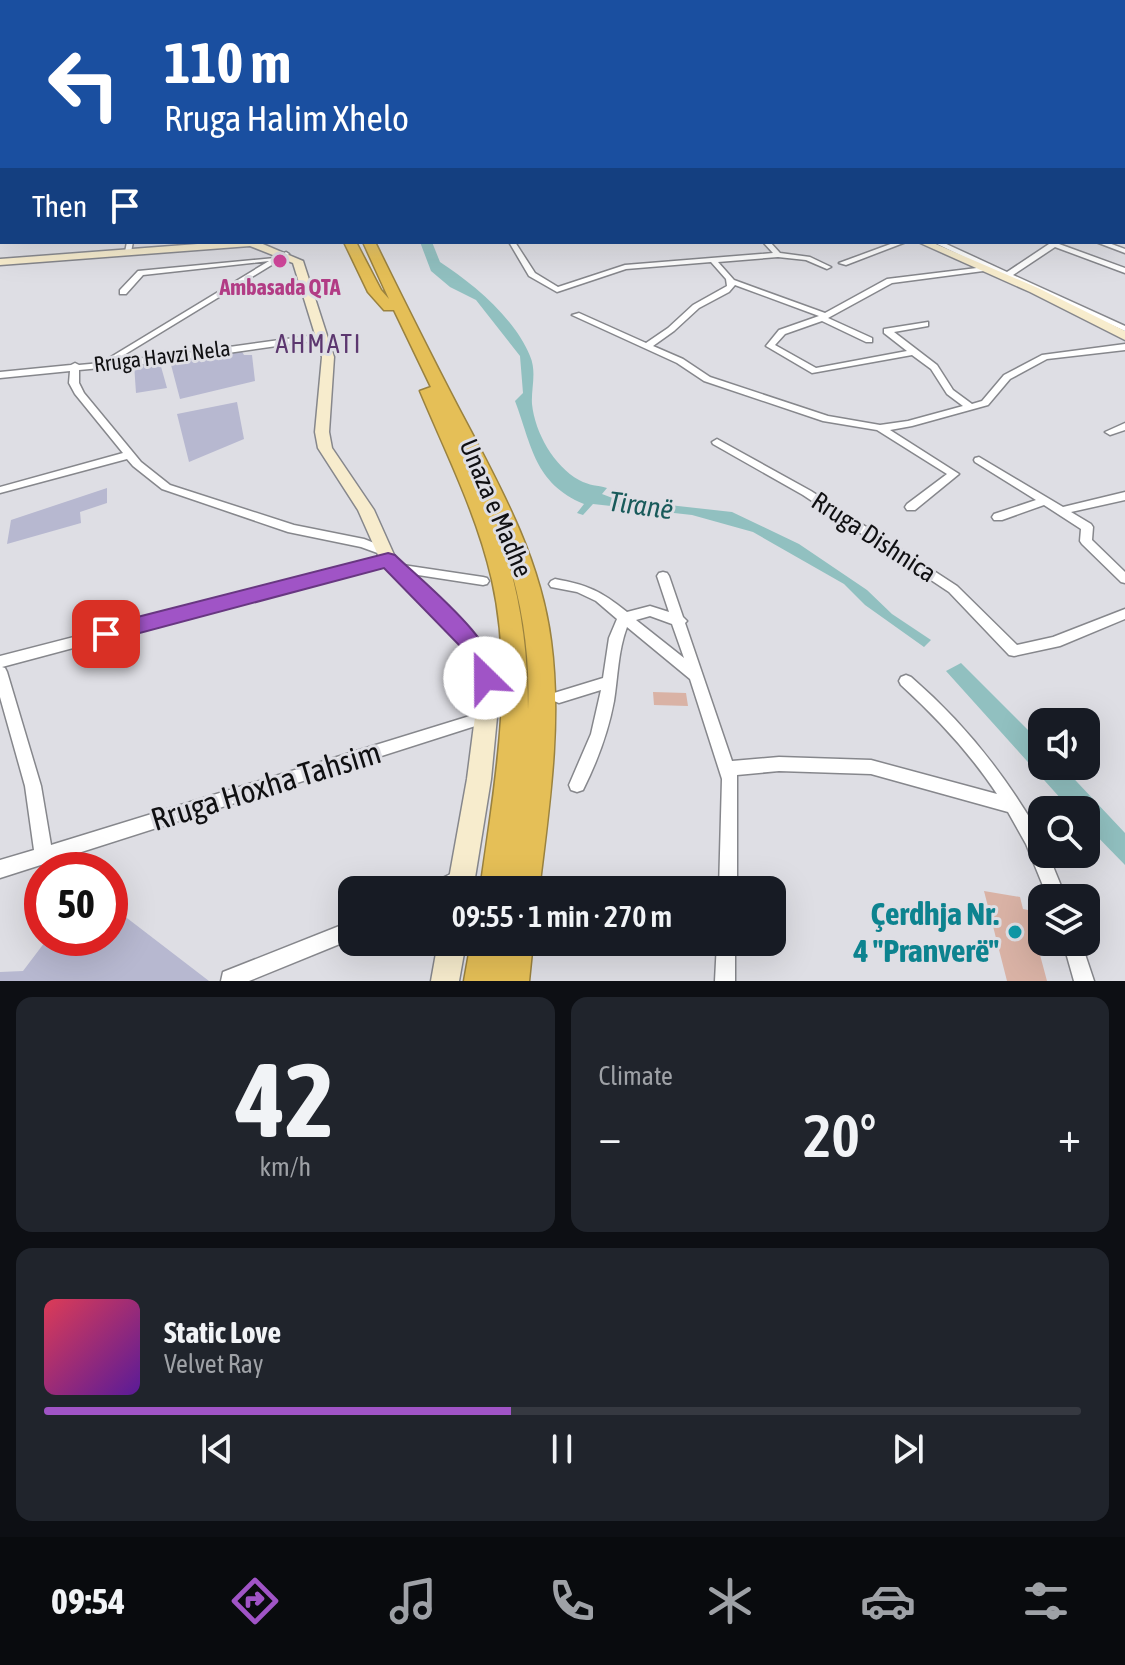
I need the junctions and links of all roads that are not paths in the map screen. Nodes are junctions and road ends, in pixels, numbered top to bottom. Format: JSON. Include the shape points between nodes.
{"nodes":[{"id":1,"x":220,"y":244,"type":"edge"},
{"id":2,"x":251,"y":244,"type":"edge"},
{"id":3,"x":351,"y":244,"type":"edge"},
{"id":4,"x":359,"y":244,"type":"edge"},
{"id":5,"x":370,"y":244,"type":"edge"},
{"id":6,"x":378,"y":244,"type":"edge"},
{"id":7,"x":513,"y":244,"type":"edge"},
{"id":8,"x":768,"y":244,"type":"edge"},
{"id":9,"x":897,"y":244,"type":"edge"},
{"id":10,"x":928,"y":244,"type":"edge"},
{"id":11,"x":944,"y":244,"type":"edge"},
{"id":12,"x":1054,"y":244,"type":"edge"},
{"id":13,"x":1058,"y":244,"type":"edge"},
{"id":14,"x":1105,"y":244,"type":"edge"},
{"id":15,"x":191,"y":245,"type":"edge"},
{"id":16,"x":129,"y":247,"type":"edge"},
{"id":17,"x":1125,"y":251,"type":"edge"},
{"id":18,"x":778,"y":255,"type":"junction"},
{"id":19,"x":281,"y":256,"type":"junction"},
{"id":20,"x":713,"y":260,"type":"junction"},
{"id":21,"x":0,"y":262,"type":"edge"},
{"id":22,"x":843,"y":263,"type":"dead end"},
{"id":23,"x":827,"y":267,"type":"dead end"},
{"id":24,"x":988,"y":269,"type":"junction"},
{"id":25,"x":1125,"y":271,"type":"edge"},
{"id":26,"x":1010,"y":273,"type":"junction"},
{"id":27,"x":732,"y":282,"type":"junction"},
{"id":28,"x":123,"y":292,"type":"dead end"},
{"id":29,"x":395,"y":306,"type":"junction"},
{"id":30,"x":576,"y":315,"type":"dead end"},
{"id":31,"x":824,"y":317,"type":"junction"},
{"id":32,"x":925,"y":324,"type":"dead end"},
{"id":33,"x":1125,"y":329,"type":"edge"},
{"id":34,"x":1125,"y":336,"type":"edge"},
{"id":35,"x":323,"y":337,"type":"junction"},
{"id":36,"x":869,"y":340,"type":"dead end"},
{"id":37,"x":647,"y":346,"type":"junction"},
{"id":38,"x":1125,"y":347,"type":"edge"},
{"id":39,"x":913,"y":352,"type":"junction"},
{"id":40,"x":101,"y":364,"type":"junction"},
{"id":41,"x":75,"y":366,"type":"junction"},
{"id":42,"x":0,"y":375,"type":"edge"},
{"id":43,"x":970,"y":407,"type":"junction"},
{"id":44,"x":1125,"y":426,"type":"edge"},
{"id":45,"x":880,"y":428,"type":"junction"},
{"id":46,"x":1110,"y":432,"type":"dead end"},
{"id":47,"x":717,"y":442,"type":"dead end"},
{"id":48,"x":129,"y":455,"type":"junction"},
{"id":49,"x":979,"y":460,"type":"dead end"},
{"id":50,"x":0,"y":490,"type":"edge"},
{"id":51,"x":1125,"y":496,"type":"edge"},
{"id":52,"x":1044,"y":501,"type":"junction"},
{"id":53,"x":911,"y":507,"type":"dead end"},
{"id":54,"x":1061,"y":511,"type":"junction"},
{"id":55,"x":998,"y":517,"type":"dead end"},
{"id":56,"x":389,"y":560,"type":"junction"},
{"id":57,"x":663,"y":576,"type":"dead end"},
{"id":58,"x":1125,"y":579,"type":"edge"},
{"id":59,"x":483,"y":581,"type":"dead end"},
{"id":60,"x":555,"y":584,"type":"dead end"},
{"id":61,"x":1125,"y":614,"type":"edge"},
{"id":62,"x":624,"y":618,"type":"junction"},
{"id":63,"x":680,"y":621,"type":"junction"},
{"id":64,"x":648,"y":636,"type":"junction"},
{"id":65,"x":0,"y":662,"type":"edge"},
{"id":66,"x":0,"y":672,"type":"edge"},
{"id":67,"x":696,"y":676,"type":"junction"},
{"id":68,"x":906,"y":681,"type":"dead end"},
{"id":69,"x":609,"y":682,"type":"junction"},
{"id":70,"x":559,"y":697,"type":"dead end"},
{"id":71,"x":486,"y":717,"type":"junction"},
{"id":72,"x":727,"y":769,"type":"junction"},
{"id":73,"x":577,"y":785,"type":"dead end"},
{"id":74,"x":1010,"y":805,"type":"junction"},
{"id":75,"x":43,"y":852,"type":"edge"},
{"id":76,"x":57,"y":852,"type":"edge"},
{"id":77,"x":24,"y":862,"type":"edge"},
{"id":78,"x":0,"y":869,"type":"edge"},
{"id":79,"x":462,"y":876,"type":"edge"},
{"id":80,"x":498,"y":876,"type":"edge"},
{"id":81,"x":525,"y":876,"type":"edge"},
{"id":82,"x":729,"y":876,"type":"edge"},
{"id":83,"x":1051,"y":884,"type":"edge"},
{"id":84,"x":338,"y":936,"type":"edge"},
{"id":85,"x":449,"y":956,"type":"edge"},
{"id":86,"x":486,"y":956,"type":"edge"},
{"id":87,"x":514,"y":956,"type":"edge"},
{"id":88,"x":726,"y":956,"type":"edge"},
{"id":89,"x":1076,"y":956,"type":"edge"},
{"id":90,"x":230,"y":979,"type":"dead end"},
{"id":91,"x":445,"y":981,"type":"edge"},
{"id":92,"x":482,"y":981,"type":"edge"},
{"id":93,"x":511,"y":981,"type":"edge"},
{"id":94,"x":725,"y":981,"type":"edge"},
{"id":95,"x":1084,"y":981,"type":"edge"}],
"edges":[{"from":1,"to":15,"type":"main road"},
{"from":2,"to":19,"type":"main road"},
{"from":3,"to":29,"type":"highway","via":[[375,292]]},
{"from":4,"to":29,"type":"highway","name":"Unaza e Madhe"},
{"from":5,"to":29,"type":"highway","name":"Unaza e Madhe"},
{"from":6,"to":29,"type":"highway"},
{"from":7,"to":20,"type":"street","via":[[532,274],[557,290],[618,268]]},
{"from":8,"to":18,"type":"street"},
{"from":9,"to":22,"type":"street"},
{"from":10,"to":24,"type":"main road"},
{"from":11,"to":26,"type":"street"},
{"from":12,"to":26,"type":"street"},
{"from":13,"to":25,"type":"street"},
{"from":14,"to":17,"type":"street"},
{"from":15,"to":16,"type":"main road"},
{"from":16,"to":21,"type":"main road"},
{"from":18,"to":20,"type":"street"},
{"from":18,"to":23,"type":"street","via":[[808,258]]},
{"from":19,"to":28,"type":"street","via":[[141,273]]},
{"from":19,"to":35,"type":"main road","via":[[295,258],[301,267]]},
{"from":19,"to":40,"type":"street"},
{"from":20,"to":27,"type":"street"},
{"from":24,"to":31,"type":"street","via":[[890,281]]},
{"from":24,"to":34,"type":"main road"},
{"from":26,"to":33,"type":"street"},
{"from":27,"to":31,"type":"street"},
{"from":27,"to":37,"type":"street","via":[[724,294],[695,308],[684,322]]},
{"from":29,"to":80,"type":"highway","name":"Unaza e Madhe","via":[[471,488],[509,604],[515,655],[512,758]]},
{"from":29,"to":81,"type":"highway","name":"Unaza e Madhe","via":[[489,484],[530,590],[543,691]]},
{"from":30,"to":37,"type":"street"},
{"from":31,"to":36,"type":"street"},
{"from":31,"to":39,"type":"street","via":[[782,332],[770,346],[815,371]]},
{"from":32,"to":39,"type":"street","via":[[887,331]]},
{"from":35,"to":40,"type":"street","name":"Rruga Havzi Nela"},
{"from":35,"to":56,"type":"main road","via":[[329,369],[323,443],[361,501]]},
{"from":37,"to":45,"type":"street","via":[[707,379],[826,419]]},
{"from":38,"to":43,"type":"street","via":[[1045,357],[1007,377],[985,403]]},
{"from":39,"to":43,"type":"street"},
{"from":40,"to":41,"type":"street","name":"Rruga Havzi Nela"},
{"from":41,"to":42,"type":"street","name":"Rruga Havzi Nela"},
{"from":41,"to":48,"type":"street","via":[[74,383]]},
{"from":43,"to":45,"type":"street"},
{"from":44,"to":46,"type":"street"},
{"from":45,"to":53,"type":"street","via":[[954,474]]},
{"from":47,"to":61,"type":"street","name":"Rruga Dishnica","via":[[816,498],[953,589],[1014,651],[1055,642]]},
{"from":48,"to":50,"type":"street"},
{"from":48,"to":56,"type":"street","via":[[156,481],[206,502],[292,529],[364,543]]},
{"from":49,"to":52,"type":"street"},
{"from":51,"to":54,"type":"street"},
{"from":52,"to":54,"type":"street"},
{"from":52,"to":55,"type":"street"},
{"from":54,"to":58,"type":"street","via":[[1087,527],[1086,541]]},
{"from":56,"to":59,"type":"street"},
{"from":56,"to":65,"type":"street"},
{"from":56,"to":71,"type":"main road","via":[[471,643],[483,662]]},
{"from":57,"to":63,"type":"street"},
{"from":60,"to":62,"type":"street","via":[[590,592]]},
{"from":62,"to":63,"type":"street","via":[[650,611]]},
{"from":62,"to":64,"type":"street"},
{"from":62,"to":69,"type":"street","via":[[615,637]]},
{"from":63,"to":64,"type":"street","via":[[651,621]]},
{"from":63,"to":67,"type":"street"},
{"from":64,"to":67,"type":"street"},
{"from":66,"to":75,"type":"street","via":[[33,786]]},
{"from":67,"to":72,"type":"street"},
{"from":68,"to":74,"type":"street","via":[[941,713]]},
{"from":69,"to":70,"type":"street"},
{"from":69,"to":73,"type":"street","via":[[598,734]]},
{"from":71,"to":76,"type":"street","name":"Rruga Hoxha Tahsim"},
{"from":71,"to":79,"type":"main road"},
{"from":72,"to":74,"type":"street","via":[[779,764],[871,767]]},
{"from":72,"to":82,"type":"street","via":[[732,794]]},
{"from":74,"to":83,"type":"street","via":[[1028,830]]},
{"from":77,"to":78,"type":"street","name":"Rruga Hoxha Tahsim"},
{"from":84,"to":90,"type":"street"},
{"from":85,"to":91,"type":"main road"},
{"from":86,"to":92,"type":"highway"},
{"from":87,"to":93,"type":"highway"},
{"from":88,"to":94,"type":"street"},
{"from":89,"to":95,"type":"street"}]}
